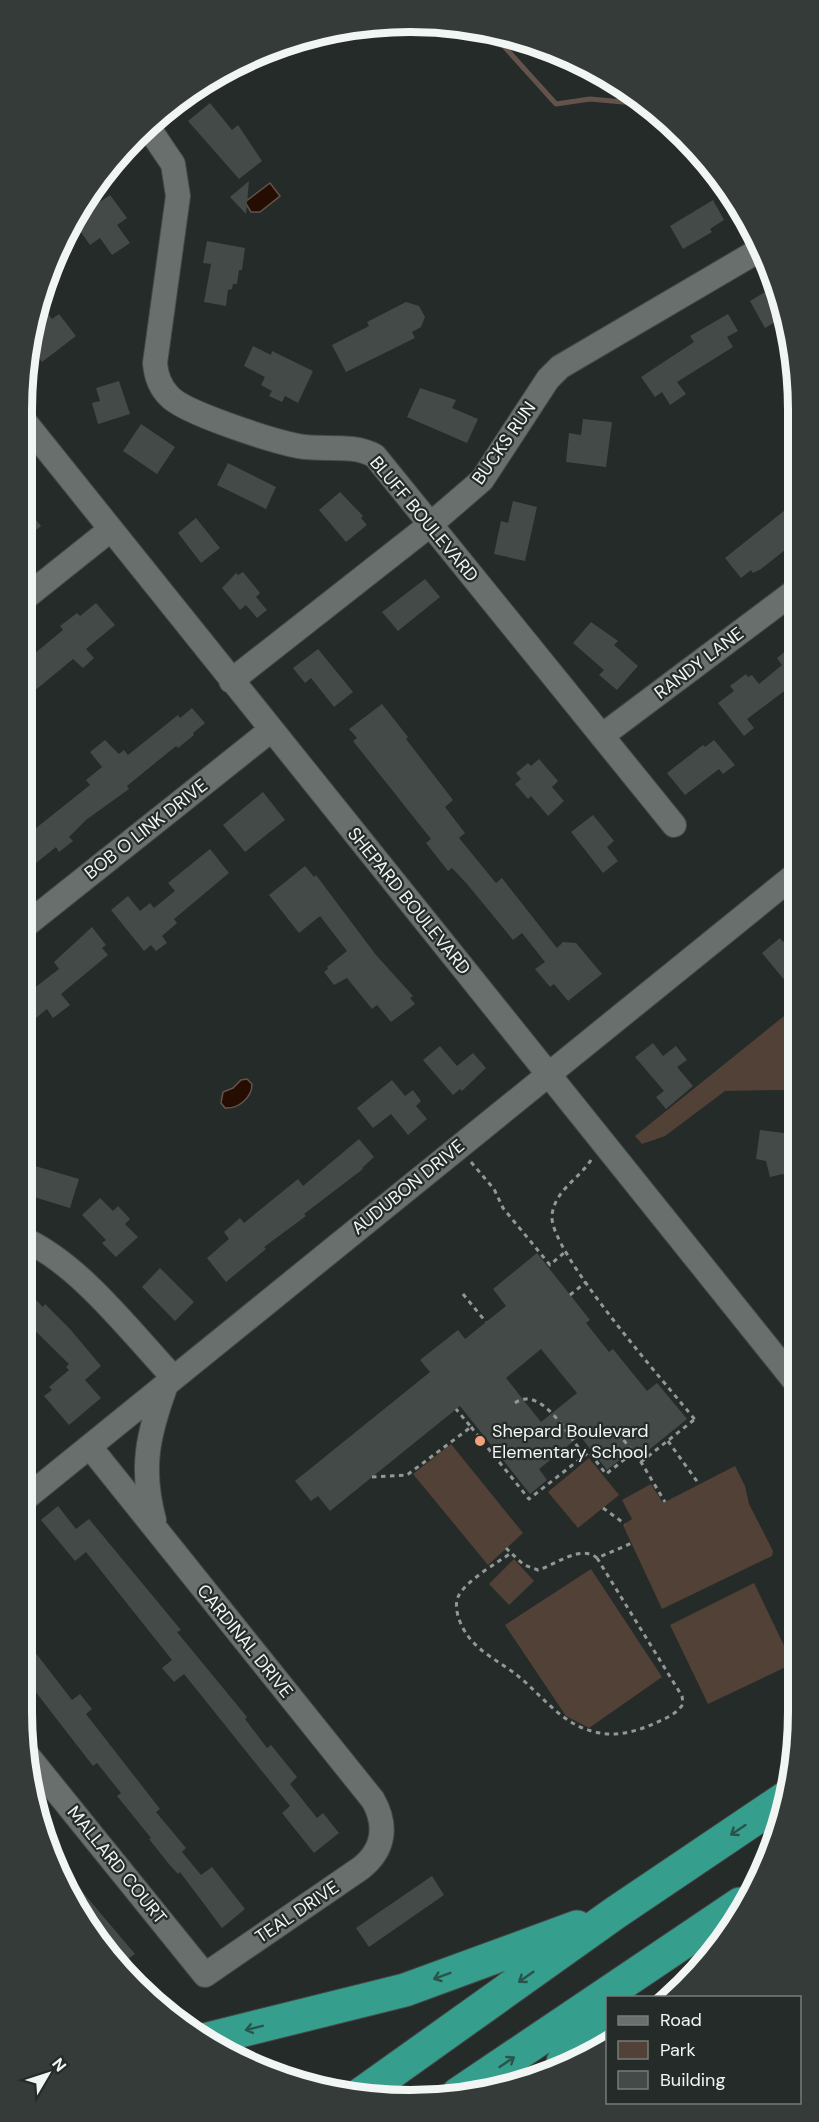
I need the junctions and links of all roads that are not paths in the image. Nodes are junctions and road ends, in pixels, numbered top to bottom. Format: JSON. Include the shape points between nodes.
{"nodes":[{"id":1,"x":152,"y":133,"type":"edge"},
{"id":2,"x":754,"y":253,"type":"edge"},
{"id":3,"x":32,"y":431,"type":"edge"},
{"id":4,"x":431,"y":524,"type":"junction"},
{"id":5,"x":110,"y":530,"type":"junction"},
{"id":6,"x":32,"y":592,"type":"edge"},
{"id":7,"x":788,"y":596,"type":"edge"},
{"id":8,"x":231,"y":681,"type":"junction"},
{"id":9,"x":271,"y":730,"type":"junction"},
{"id":10,"x":603,"y":735,"type":"junction"},
{"id":11,"x":674,"y":825,"type":"dead end"},
{"id":12,"x":788,"y":880,"type":"edge"},
{"id":13,"x":32,"y":920,"type":"edge"},
{"id":14,"x":548,"y":1074,"type":"junction"},
{"id":15,"x":32,"y":1242,"type":"edge"},
{"id":16,"x":788,"y":1373,"type":"edge"},
{"id":17,"x":170,"y":1380,"type":"junction"},
{"id":18,"x":90,"y":1447,"type":"junction"},
{"id":19,"x":32,"y":1493,"type":"edge"},
{"id":20,"x":157,"y":1531,"type":"junction"},
{"id":21,"x":36,"y":1765,"type":"edge"},
{"id":22,"x":776,"y":1804,"type":"edge"},
{"id":23,"x":381,"y":1842,"type":"joint"},
{"id":24,"x":733,"y":1909,"type":"edge"},
{"id":25,"x":615,"y":1913,"type":"junction"},
{"id":26,"x":668,"y":1953,"type":"junction"},
{"id":27,"x":205,"y":1975,"type":"joint"},
{"id":28,"x":627,"y":1996,"type":"edge"},
{"id":29,"x":606,"y":2017,"type":"edge"},
{"id":30,"x":215,"y":2037,"type":"edge"},
{"id":31,"x":568,"y":2056,"type":"edge"},
{"id":32,"x":472,"y":2085,"type":"edge"},
{"id":33,"x":369,"y":2088,"type":"edge"}],
"edges":[{"from":1,"to":4,"type":"street","name":"BLUFF BOULEVARD","via":[[172,164],[178,196],[155,363],[160,384],[168,396],[186,410],[298,446],[368,452]]},
{"from":2,"to":4,"type":"street","name":"BUCKS RUN","via":[[560,367],[548,379],[482,480]]},
{"from":3,"to":5,"type":"street","name":"SHEPARD BOULEVARD"},
{"from":4,"to":8,"type":"street","name":"BUCKS RUN"},
{"from":4,"to":10,"type":"street","name":"BLUFF BOULEVARD"},
{"from":5,"to":6,"type":"street"},
{"from":5,"to":8,"type":"street","name":"SHEPARD BOULEVARD"},
{"from":7,"to":10,"type":"street","name":"RANDY LANE"},
{"from":8,"to":9,"type":"street","name":"SHEPARD BOULEVARD"},
{"from":9,"to":13,"type":"street","name":"BOB O LINK DRIVE"},
{"from":9,"to":14,"type":"street","name":"SHEPARD BOULEVARD"},
{"from":10,"to":11,"type":"street","name":"BLUFF BOULEVARD"},
{"from":12,"to":14,"type":"street","name":"AUDUBON DRIVE"},
{"from":14,"to":16,"type":"street","name":"SHEPARD BOULEVARD"},
{"from":14,"to":17,"type":"street","name":"AUDUBON DRIVE"},
{"from":15,"to":17,"type":"street","via":[[68,1266]]},
{"from":17,"to":18,"type":"street","name":"AUDUBON DRIVE"},
{"from":17,"to":20,"type":"street","via":[[154,1418],[146,1454],[146,1491]]},
{"from":18,"to":19,"type":"street","name":"AUDUBON DRIVE"},
{"from":18,"to":20,"type":"street","name":"CARDINAL DRIVE"},
{"from":20,"to":23,"type":"street","name":"CARDINAL DRIVE","via":[[373,1800],[381,1815]]},
{"from":21,"to":27,"type":"street","name":"MALLARD COURT"},
{"from":22,"to":25,"type":"highway","one_way":true},
{"from":23,"to":27,"type":"street","name":"TEAL DRIVE","via":[[371,1861],[362,1868]]},
{"from":24,"to":26,"type":"highway"},
{"from":25,"to":30,"type":"highway","one_way":true,"via":[[405,1990]]},
{"from":25,"to":33,"type":"highway","one_way":true},
{"from":26,"to":28,"type":"highway"},
{"from":32,"to":26,"type":"highway","one_way":true},
{"from":29,"to":31,"type":"highway"}]}
